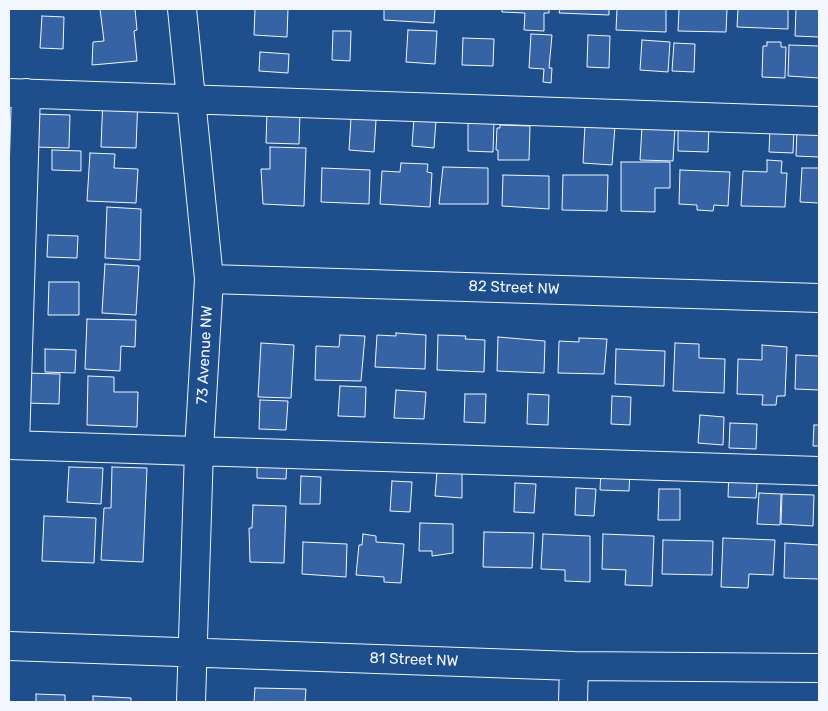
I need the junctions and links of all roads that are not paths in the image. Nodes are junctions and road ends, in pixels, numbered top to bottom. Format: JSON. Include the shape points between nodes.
{"nodes":[{"id":1,"x":182,"y":9,"type":"edge"},
{"id":2,"x":18,"y":93,"type":"edge"},
{"id":3,"x":192,"y":100,"type":"junction"},
{"id":4,"x":819,"y":121,"type":"edge"},
{"id":5,"x":209,"y":279,"type":"junction"},
{"id":6,"x":819,"y":298,"type":"edge"},
{"id":7,"x":12,"y":445,"type":"edge"},
{"id":8,"x":199,"y":450,"type":"junction"},
{"id":9,"x":819,"y":471,"type":"edge"},
{"id":10,"x":9,"y":646,"type":"edge"},
{"id":11,"x":194,"y":652,"type":"junction"},
{"id":12,"x":574,"y":666,"type":"junction"},
{"id":13,"x":819,"y":668,"type":"edge"},
{"id":14,"x":192,"y":702,"type":"edge"},
{"id":15,"x":573,"y":702,"type":"edge"}],
"edges":[{"from":1,"to":3,"type":"street","name":"73 Avenue NW"},
{"from":2,"to":3,"type":"street"},
{"from":2,"to":7,"type":"street"},
{"from":3,"to":4,"type":"street"},
{"from":3,"to":5,"type":"street","name":"73 Avenue NW"},
{"from":5,"to":6,"type":"street","name":"82 Street NW"},
{"from":5,"to":8,"type":"street","name":"73 Avenue NW"},
{"from":7,"to":8,"type":"street"},
{"from":8,"to":9,"type":"street"},
{"from":8,"to":11,"type":"street","name":"73 Avenue NW"},
{"from":10,"to":11,"type":"street","name":"81 Street NW"},
{"from":11,"to":12,"type":"street","name":"81 Street NW"},
{"from":11,"to":14,"type":"street","name":"73 Avenue NW"},
{"from":12,"to":13,"type":"street","name":"81 Street NW"},
{"from":12,"to":15,"type":"street"}]}
